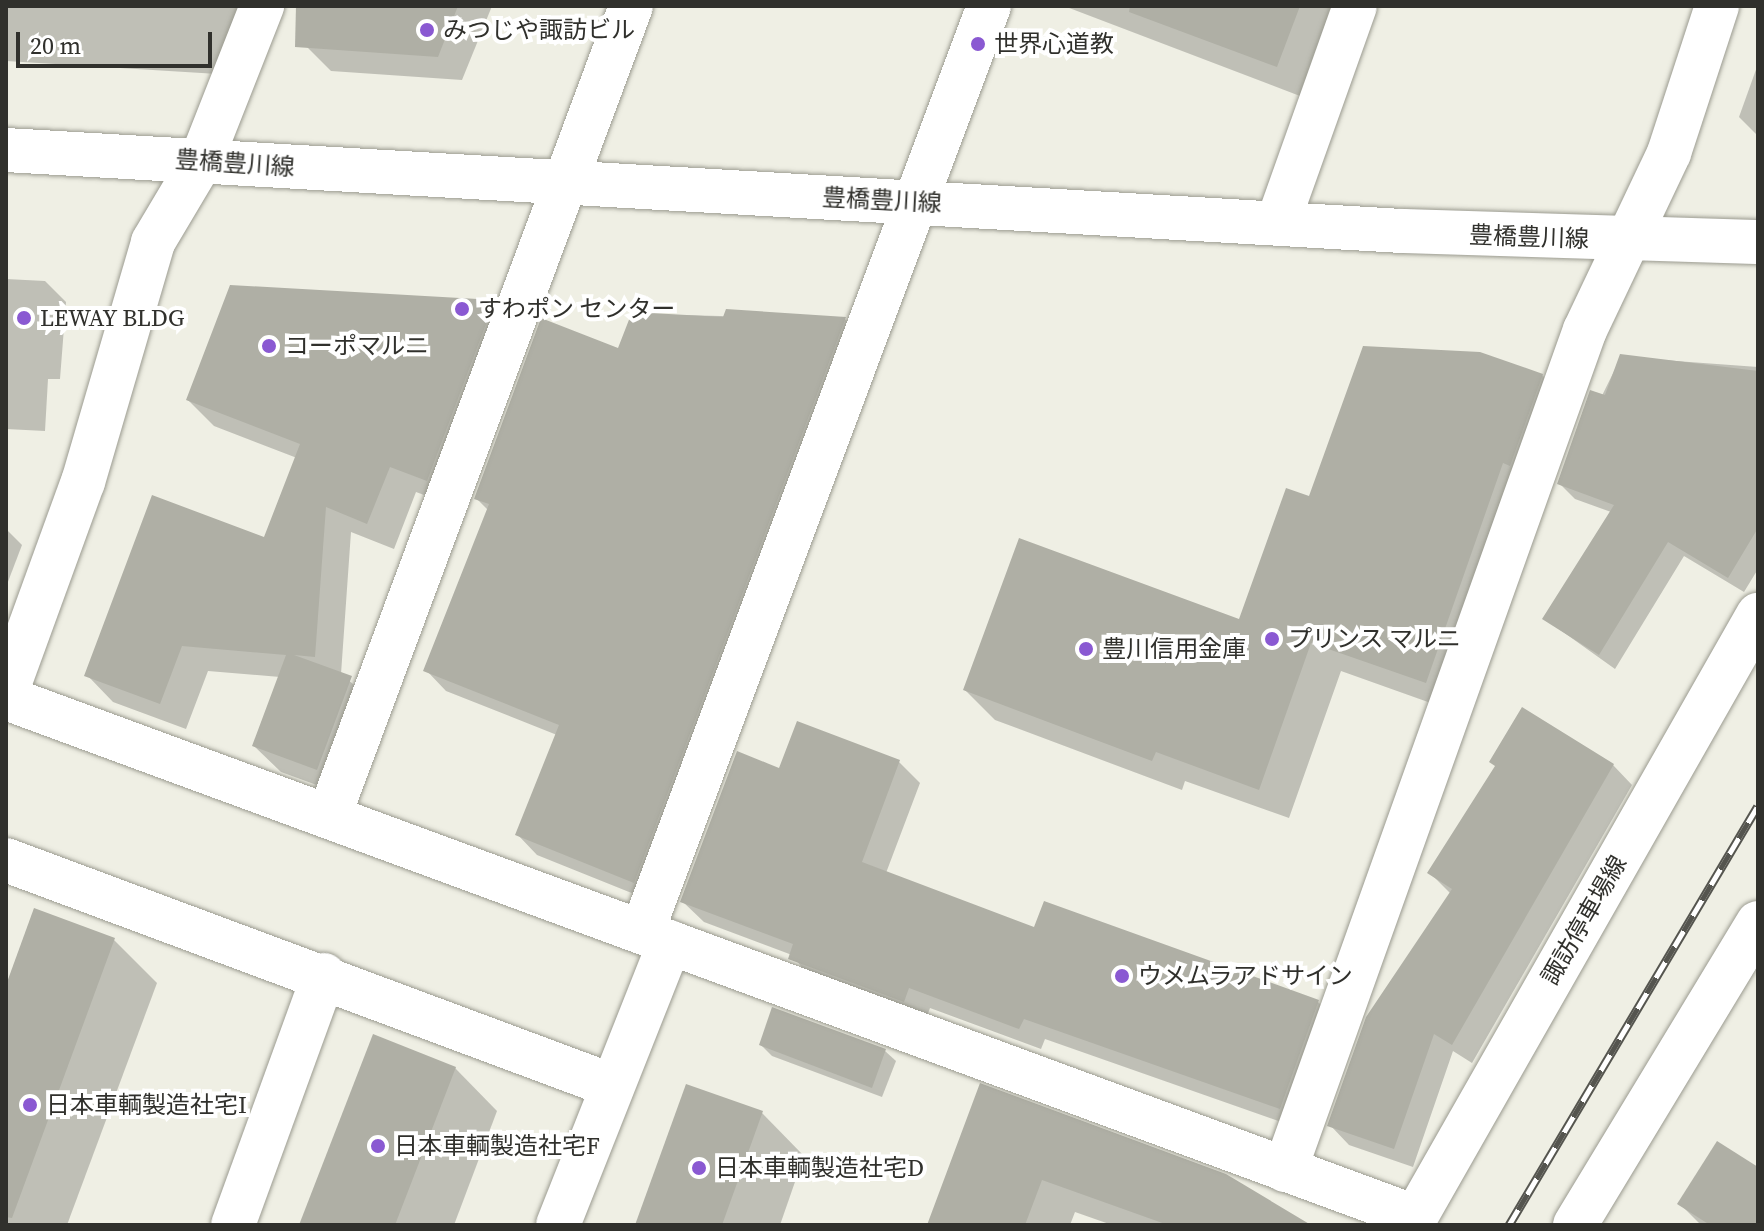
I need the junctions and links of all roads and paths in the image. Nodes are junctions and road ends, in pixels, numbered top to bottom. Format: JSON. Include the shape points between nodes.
{"nodes":[{"id":1,"x":262,"y":6,"type":"edge"},
{"id":2,"x":631,"y":6,"type":"edge"},
{"id":3,"x":989,"y":6,"type":"edge"},
{"id":4,"x":1355,"y":6,"type":"edge"},
{"id":5,"x":1717,"y":6,"type":"edge"},
{"id":6,"x":6,"y":150,"type":"edge"},
{"id":7,"x":201,"y":161,"type":"junction"},
{"id":8,"x":567,"y":182,"type":"junction"},
{"id":9,"x":914,"y":202,"type":"junction"},
{"id":10,"x":1278,"y":222,"type":"junction"},
{"id":11,"x":1624,"y":240,"type":"junction"},
{"id":12,"x":1758,"y":242,"type":"edge"},
{"id":13,"x":1758,"y":615,"type":"edge"},
{"id":14,"x":6,"y":695,"type":"edge"},
{"id":15,"x":329,"y":816,"type":"junction"},
{"id":16,"x":6,"y":860,"type":"edge"},
{"id":17,"x":1758,"y":923,"type":"edge"},
{"id":18,"x":656,"y":937,"type":"junction"},
{"id":19,"x":324,"y":975,"type":"junction"},
{"id":20,"x":610,"y":1085,"type":"junction"},
{"id":21,"x":1285,"y":1170,"type":"junction"},
{"id":22,"x":1413,"y":1221,"type":"edge"},
{"id":23,"x":233,"y":1225,"type":"edge"},
{"id":24,"x":558,"y":1225,"type":"edge"},
{"id":25,"x":1575,"y":1225,"type":"edge"}],
"edges":[{"from":1,"to":7,"type":"street"},
{"from":2,"to":8,"type":"street"},
{"from":3,"to":9,"type":"street"},
{"from":4,"to":10,"type":"street"},
{"from":5,"to":11,"type":"street","via":[[1669,153]]},
{"from":6,"to":7,"type":"street","name":"豊橋豊川線"},
{"from":7,"to":8,"type":"street","name":"豊橋豊川線"},
{"from":7,"to":14,"type":"street","via":[[153,242],[83,482]]},
{"from":8,"to":9,"type":"street","name":"豊橋豊川線"},
{"from":8,"to":15,"type":"street"},
{"from":9,"to":10,"type":"street","name":"豊橋豊川線"},
{"from":9,"to":18,"type":"street"},
{"from":10,"to":11,"type":"street","name":"豊橋豊川線"},
{"from":11,"to":12,"type":"street","name":"豊橋豊川線"},
{"from":11,"to":21,"type":"street","via":[[1585,330]]},
{"from":13,"to":22,"type":"street","name":"諏訪停車場線"},
{"from":14,"to":15,"type":"street"},
{"from":15,"to":18,"type":"street"},
{"from":16,"to":19,"type":"street"},
{"from":17,"to":25,"type":"street"},
{"from":18,"to":20,"type":"street"},
{"from":18,"to":21,"type":"street"},
{"from":19,"to":20,"type":"street"},
{"from":19,"to":23,"type":"street"},
{"from":20,"to":24,"type":"street"},
{"from":21,"to":22,"type":"street"}]}
